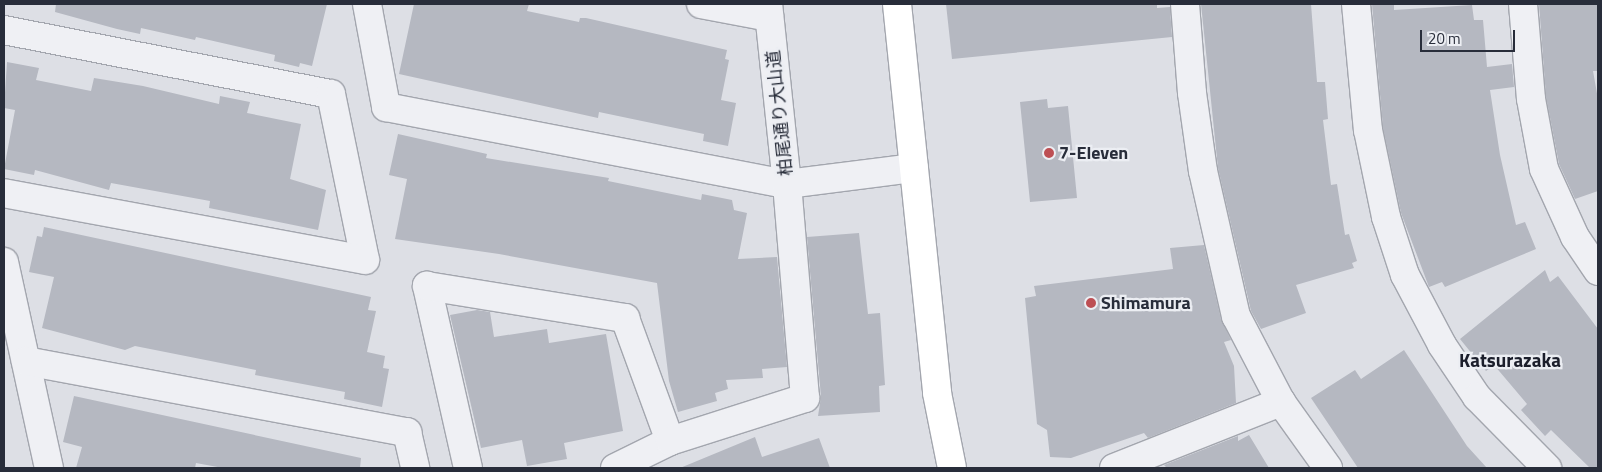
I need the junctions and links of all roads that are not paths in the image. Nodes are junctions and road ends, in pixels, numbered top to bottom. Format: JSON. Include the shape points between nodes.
{"nodes":[{"id":1,"x":367,"y":4,"type":"edge"},
{"id":2,"x":701,"y":4,"type":"edge"},
{"id":3,"x":897,"y":4,"type":"edge"},
{"id":4,"x":1185,"y":4,"type":"edge"},
{"id":5,"x":1356,"y":4,"type":"edge"},
{"id":6,"x":1523,"y":4,"type":"edge"},
{"id":7,"x":769,"y":10,"type":"edge"},
{"id":8,"x":4,"y":30,"type":"edge"},
{"id":9,"x":914,"y":168,"type":"junction"},
{"id":10,"x":788,"y":184,"type":"junction"},
{"id":11,"x":4,"y":194,"type":"edge"},
{"id":12,"x":4,"y":262,"type":"edge"},
{"id":13,"x":1598,"y":270,"type":"edge"},
{"id":14,"x":26,"y":361,"type":"junction"},
{"id":15,"x":1281,"y":402,"type":"junction"},
{"id":16,"x":670,"y":441,"type":"junction"},
{"id":17,"x":1127,"y":466,"type":"edge"},
{"id":18,"x":49,"y":468,"type":"edge"},
{"id":19,"x":415,"y":468,"type":"edge"},
{"id":20,"x":468,"y":468,"type":"edge"},
{"id":21,"x":615,"y":468,"type":"edge"},
{"id":22,"x":952,"y":468,"type":"edge"},
{"id":23,"x":1328,"y":468,"type":"edge"},
{"id":24,"x":1547,"y":468,"type":"edge"}],
"edges":[{"from":1,"to":10,"type":"street","via":[[386,107]]},
{"from":2,"to":7,"type":"street"},
{"from":3,"to":9,"type":"street"},
{"from":4,"to":15,"type":"street","via":[[1192,93],[1222,261],[1236,316]]},
{"from":5,"to":24,"type":"street","via":[[1368,130],[1386,217],[1405,275],[1442,345],[1478,397]]},
{"from":6,"to":13,"type":"street","via":[[1531,99],[1544,169],[1575,237]]},
{"from":7,"to":10,"type":"street","name":"柏尾通り大山道"},
{"from":8,"to":11,"type":"street","via":[[331,94],[365,260]]},
{"from":9,"to":10,"type":"street","name":"柏尾通り大山道"},
{"from":9,"to":22,"type":"street","via":[[937,393]]},
{"from":10,"to":16,"type":"street","via":[[805,398]]},
{"from":12,"to":14,"type":"street"},
{"from":14,"to":18,"type":"street"},
{"from":14,"to":19,"type":"street","via":[[407,432]]},
{"from":15,"to":17,"type":"street"},
{"from":15,"to":23,"type":"street"},
{"from":16,"to":20,"type":"street","via":[[624,318],[427,286]]},
{"from":16,"to":21,"type":"street"}]}
